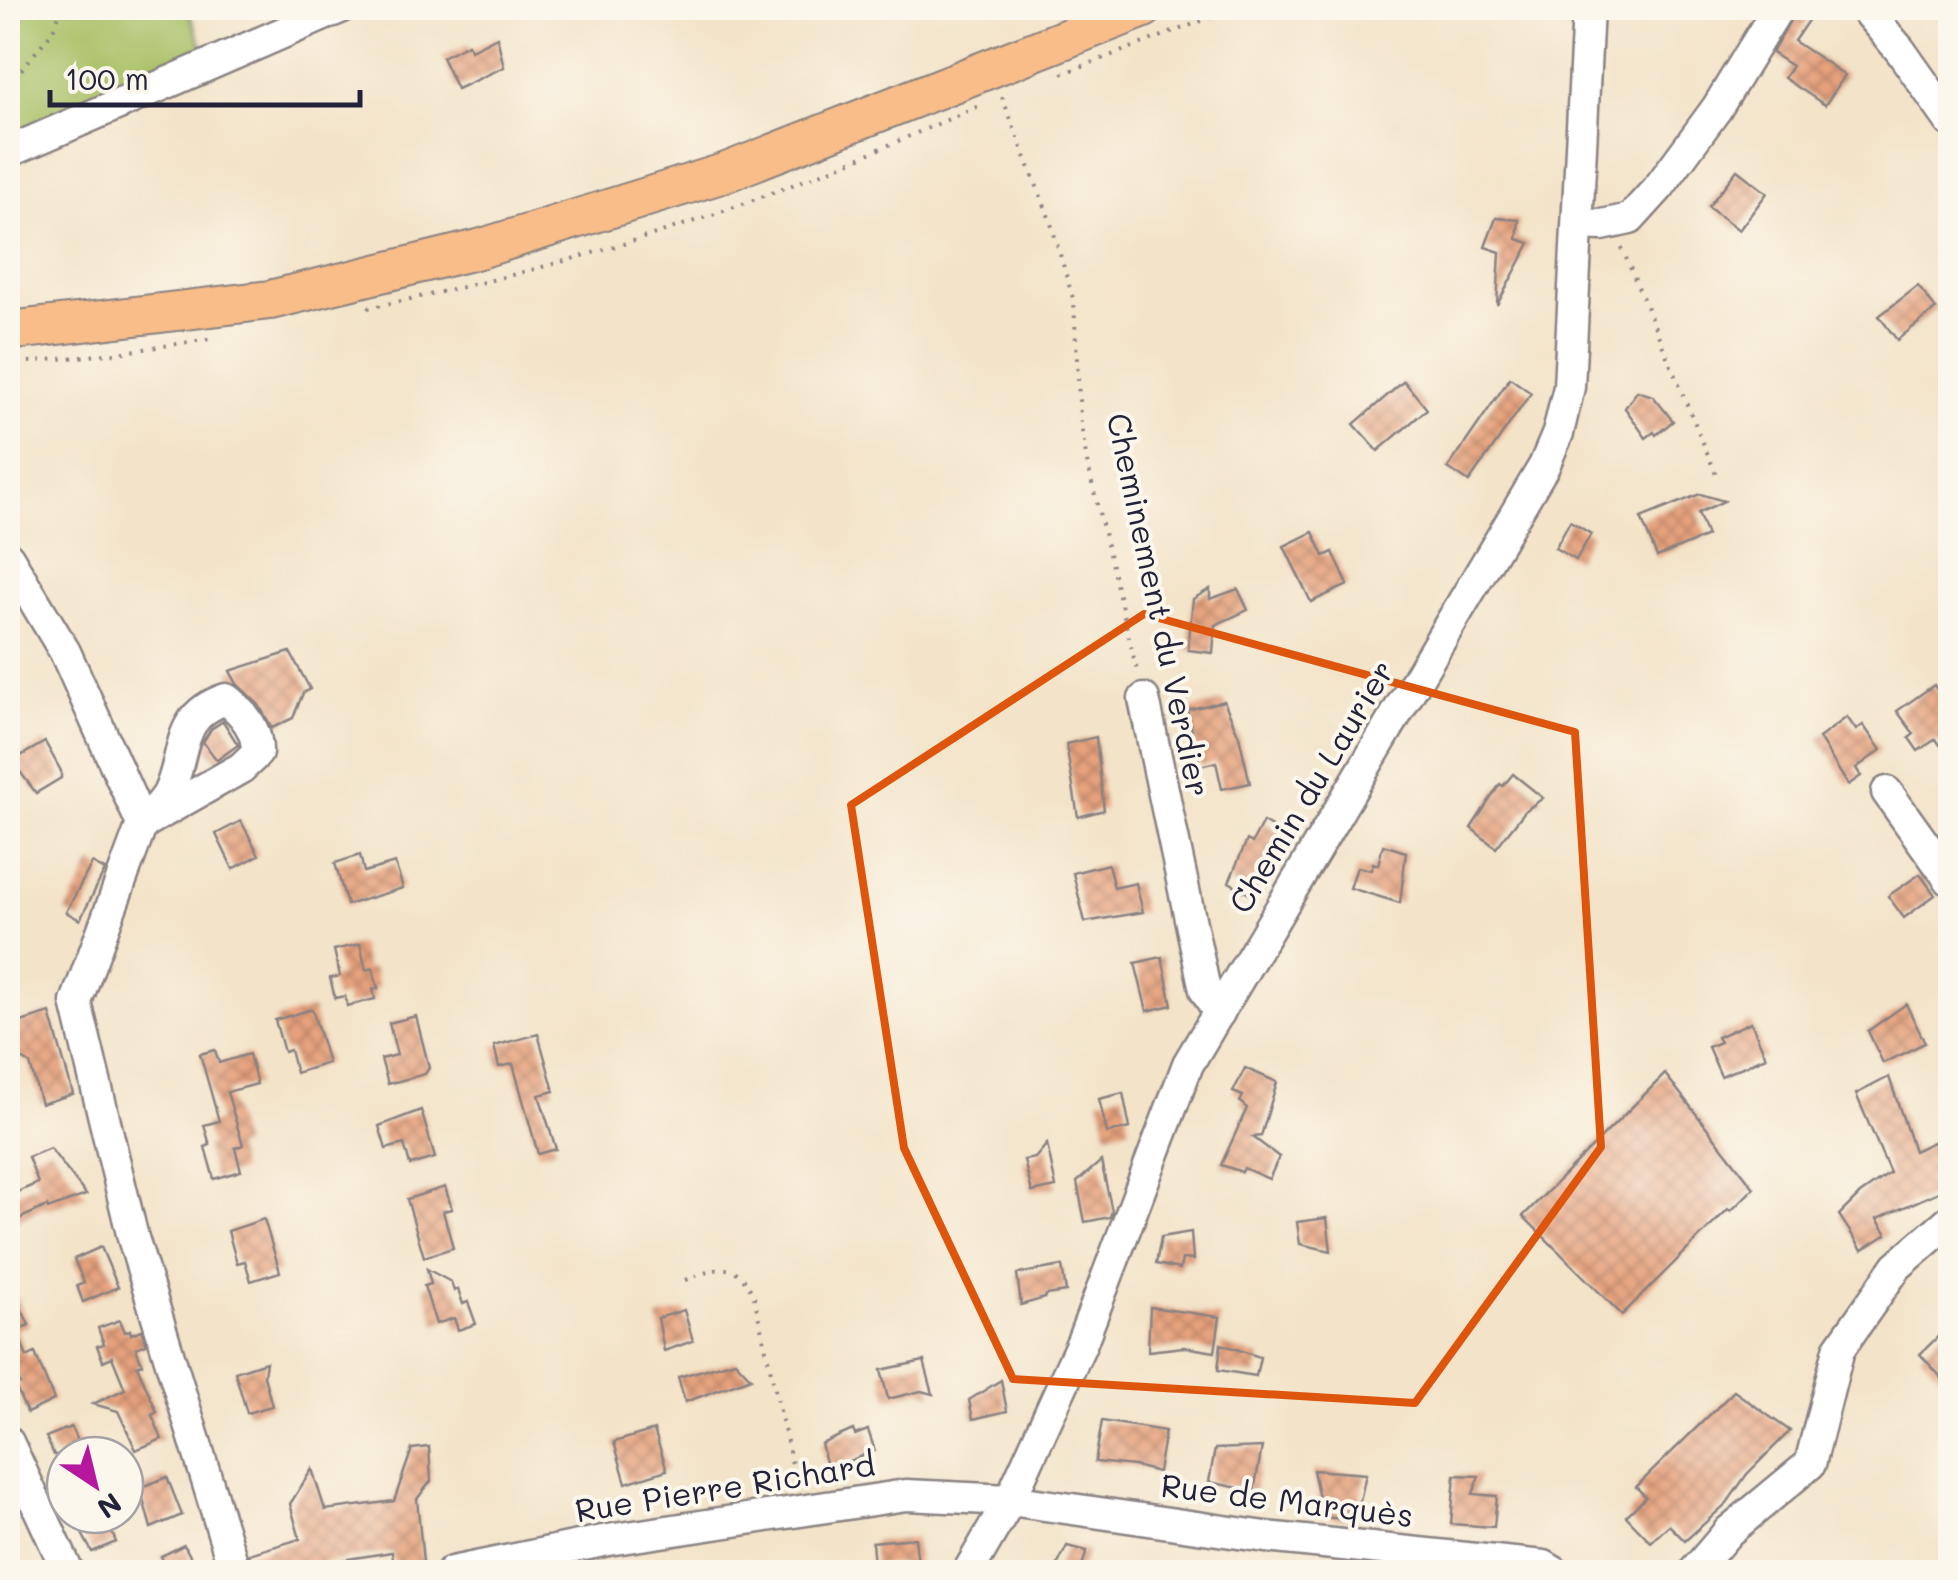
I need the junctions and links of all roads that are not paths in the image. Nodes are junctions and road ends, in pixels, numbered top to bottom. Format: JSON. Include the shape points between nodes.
{"nodes":[{"id":1,"x":340,"y":8,"type":"edge"},
{"id":2,"x":1144,"y":8,"type":"edge"},
{"id":3,"x":1588,"y":8,"type":"edge"},
{"id":4,"x":1778,"y":8,"type":"edge"},
{"id":5,"x":1864,"y":8,"type":"edge"},
{"id":6,"x":1950,"y":121,"type":"edge"},
{"id":7,"x":8,"y":152,"type":"edge"},
{"id":8,"x":1579,"y":224,"type":"junction"},
{"id":9,"x":8,"y":331,"type":"edge"},
{"id":10,"x":8,"y":557,"type":"edge"},
{"id":11,"x":1144,"y":699,"type":"road end"},
{"id":12,"x":1887,"y":792,"type":"dead end"},
{"id":13,"x":1950,"y":880,"type":"edge"},
{"id":14,"x":1219,"y":1013,"type":"junction"},
{"id":15,"x":1950,"y":1220,"type":"edge"},
{"id":16,"x":8,"y":1442,"type":"edge"},
{"id":17,"x":1010,"y":1500,"type":"junction"},
{"id":18,"x":1378,"y":1561,"type":"edge"},
{"id":19,"x":68,"y":1572,"type":"edge"},
{"id":20,"x":234,"y":1572,"type":"edge"},
{"id":21,"x":452,"y":1572,"type":"edge"},
{"id":22,"x":968,"y":1572,"type":"edge"},
{"id":23,"x":1554,"y":1572,"type":"edge"},
{"id":24,"x":1694,"y":1572,"type":"edge"}],
"edges":[{"from":1,"to":7,"type":"street"},
{"from":2,"to":9,"type":"main road","via":[[724,174],[479,248],[270,300]]},
{"from":3,"to":8,"type":"street","name":"Chemin du Laurier"},
{"from":4,"to":8,"type":"street","via":[[1659,188],[1630,219]]},
{"from":5,"to":6,"type":"street"},
{"from":8,"to":14,"type":"street","name":"Chemin du Laurier","via":[[1568,387],[1544,466]]},
{"from":10,"to":20,"type":"street","via":[[64,652],[142,824],[76,1002],[132,1238]]},
{"from":11,"to":14,"type":"street","name":"Cheminement du Verdier","via":[[1205,990]]},
{"from":12,"to":13,"type":"street"},
{"from":14,"to":17,"type":"street","name":"Chemin du Laurier","via":[[1188,1064],[1082,1342]]},
{"from":15,"to":24,"type":"street","via":[[1896,1266],[1839,1349],[1810,1464],[1729,1532]]},
{"from":16,"to":19,"type":"street"},
{"from":17,"to":18,"type":"street","name":"Rue de Marquès"},
{"from":17,"to":21,"type":"street","name":"Rue Pierre Richard","via":[[906,1494],[608,1540]]},
{"from":17,"to":22,"type":"street","name":"Chemin du Laurier"},
{"from":18,"to":23,"type":"street","name":"Rue de Marquès","via":[[1544,1566]]}]}
